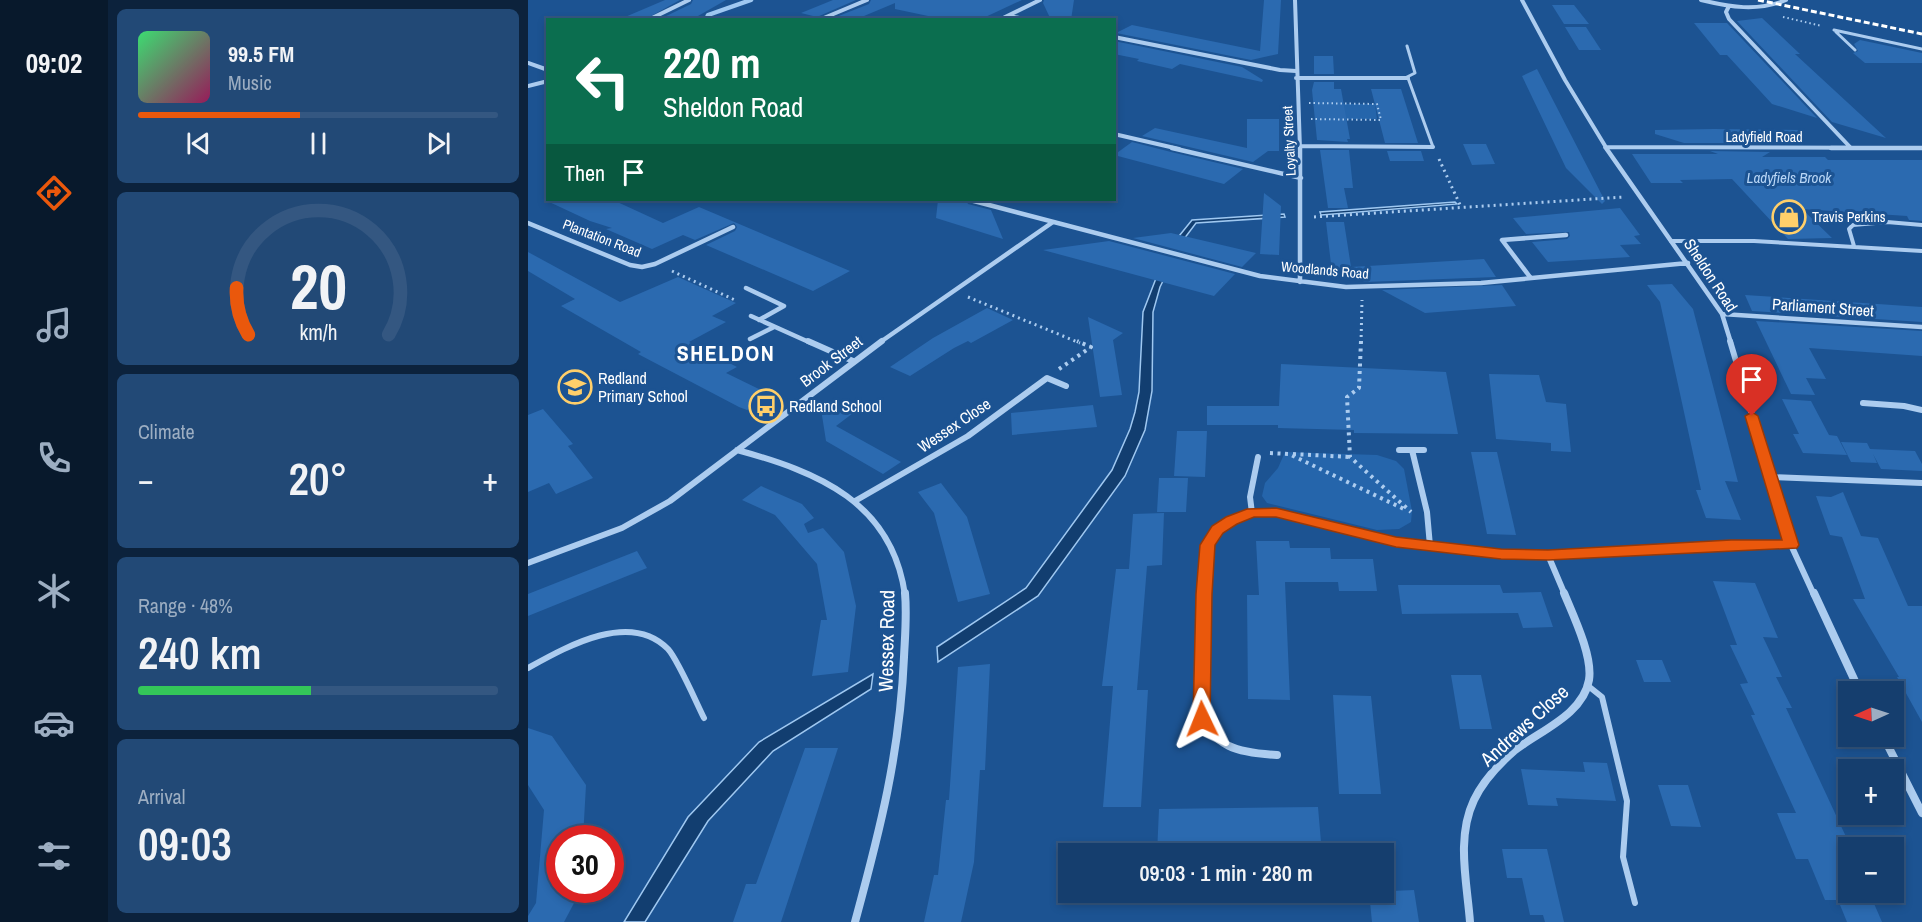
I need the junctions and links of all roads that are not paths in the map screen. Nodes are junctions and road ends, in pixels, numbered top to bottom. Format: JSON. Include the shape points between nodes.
{"nodes":[{"id":1,"x":689,"y":0,"type":"edge"},
{"id":2,"x":867,"y":0,"type":"edge"},
{"id":3,"x":1040,"y":0,"type":"edge"},
{"id":4,"x":1295,"y":0,"type":"edge"},
{"id":5,"x":1522,"y":0,"type":"edge"},
{"id":6,"x":1701,"y":0,"type":"edge"},
{"id":7,"x":1786,"y":0,"type":"edge"},
{"id":8,"x":1729,"y":6,"type":"junction"},
{"id":9,"x":1008,"y":15,"type":"junction"},
{"id":10,"x":652,"y":18,"type":"edge"},
{"id":11,"x":824,"y":18,"type":"edge"},
{"id":12,"x":1003,"y":18,"type":"edge"},
{"id":13,"x":1021,"y":18,"type":"edge"},
{"id":14,"x":1116,"y":37,"type":"edge"},
{"id":15,"x":1407,"y":46,"type":"dead end"},
{"id":16,"x":1922,"y":49,"type":"edge"},
{"id":17,"x":1855,"y":50,"type":"dead end"},
{"id":18,"x":528,"y":63,"type":"edge"},
{"id":19,"x":546,"y":69,"type":"edge"},
{"id":20,"x":1296,"y":71,"type":"junction"},
{"id":21,"x":1296,"y":78,"type":"junction"},
{"id":22,"x":1407,"y":78,"type":"junction"},
{"id":23,"x":546,"y":82,"type":"edge"},
{"id":24,"x":528,"y":86,"type":"edge"},
{"id":25,"x":1116,"y":134,"type":"edge"},
{"id":26,"x":1300,"y":146,"type":"junction"},
{"id":27,"x":1433,"y":147,"type":"joint"},
{"id":28,"x":1605,"y":147,"type":"junction"},
{"id":29,"x":1850,"y":147,"type":"junction"},
{"id":30,"x":1922,"y":148,"type":"edge"},
{"id":31,"x":1301,"y":178,"type":"junction"},
{"id":32,"x":974,"y":201,"type":"edge"},
{"id":33,"x":1053,"y":222,"type":"junction"},
{"id":34,"x":528,"y":223,"type":"edge"},
{"id":35,"x":1922,"y":225,"type":"edge"},
{"id":36,"x":733,"y":227,"type":"dead end"},
{"id":37,"x":1566,"y":235,"type":"dead end"},
{"id":38,"x":1671,"y":241,"type":"junction"},
{"id":39,"x":1854,"y":246,"type":"junction"},
{"id":40,"x":1922,"y":251,"type":"edge"},
{"id":41,"x":1688,"y":263,"type":"junction"},
{"id":42,"x":1530,"y":277,"type":"junction"},
{"id":43,"x":1300,"y":282,"type":"junction"},
{"id":44,"x":746,"y":288,"type":"dead end"},
{"id":45,"x":1722,"y":314,"type":"junction"},
{"id":46,"x":751,"y":316,"type":"road end"},
{"id":47,"x":759,"y":320,"type":"junction"},
{"id":48,"x":774,"y":327,"type":"junction"},
{"id":49,"x":1922,"y":327,"type":"edge"},
{"id":50,"x":750,"y":339,"type":"dead end"},
{"id":51,"x":853,"y":361,"type":"junction"},
{"id":52,"x":1066,"y":386,"type":"dead end"},
{"id":53,"x":1863,"y":403,"type":"dead end"},
{"id":54,"x":1922,"y":410,"type":"edge"},
{"id":55,"x":736,"y":450,"type":"junction"},
{"id":56,"x":1399,"y":450,"type":"dead end"},
{"id":57,"x":1412,"y":450,"type":"junction"},
{"id":58,"x":1424,"y":450,"type":"dead end"},
{"id":59,"x":1258,"y":458,"type":"dead end"},
{"id":60,"x":1770,"y":477,"type":"junction"},
{"id":61,"x":1922,"y":483,"type":"edge"},
{"id":62,"x":855,"y":501,"type":"junction"},
{"id":63,"x":1252,"y":513,"type":"junction"},
{"id":64,"x":1791,"y":545,"type":"junction"},
{"id":65,"x":1430,"y":546,"type":"junction"},
{"id":66,"x":1548,"y":555,"type":"junction"},
{"id":67,"x":528,"y":563,"type":"edge"},
{"id":68,"x":528,"y":668,"type":"edge"},
{"id":69,"x":1855,"y":681,"type":"edge"},
{"id":70,"x":1587,"y":685,"type":"junction"},
{"id":71,"x":704,"y":718,"type":"dead end"},
{"id":72,"x":1889,"y":747,"type":"edge"},
{"id":73,"x":1277,"y":755,"type":"dead end"},
{"id":74,"x":1922,"y":813,"type":"edge"},
{"id":75,"x":1635,"y":903,"type":"dead end"},
{"id":76,"x":855,"y":922,"type":"edge"},
{"id":77,"x":1470,"y":922,"type":"edge"}],
"edges":[{"from":1,"to":10,"type":"street"},
{"from":2,"to":11,"type":"street"},
{"from":3,"to":9,"type":"street"},
{"from":4,"to":20,"type":"street","name":"Loyalty Street"},
{"from":5,"to":28,"type":"street","name":"Sheldon Road"},
{"from":6,"to":8,"type":"street"},
{"from":7,"to":8,"type":"street","via":[[1761,8]]},
{"from":8,"to":29,"type":"street","via":[[1729,19]]},
{"from":9,"to":12,"type":"street"},
{"from":9,"to":13,"type":"street"},
{"from":14,"to":20,"type":"street"},
{"from":15,"to":22,"type":"lane","via":[[1415,73]]},
{"from":16,"to":17,"type":"lane","via":[[1834,30]]},
{"from":18,"to":19,"type":"street"},
{"from":20,"to":21,"type":"street","name":"Loyalty Street"},
{"from":21,"to":22,"type":"street"},
{"from":21,"to":26,"type":"street","name":"Loyalty Street"},
{"from":22,"to":27,"type":"lane"},
{"from":23,"to":24,"type":"street"},
{"from":25,"to":31,"type":"street"},
{"from":26,"to":27,"type":"street"},
{"from":26,"to":31,"type":"street","name":"Loyalty Street"},
{"from":28,"to":29,"type":"street","name":"Ladyfield Road"},
{"from":28,"to":38,"type":"street","name":"Sheldon Road"},
{"from":29,"to":30,"type":"street","name":"Ladyfield Road"},
{"from":31,"to":43,"type":"street","name":"Loyalty Street"},
{"from":32,"to":33,"type":"street","name":"Woodlands Road"},
{"from":33,"to":43,"type":"street","name":"Woodlands Road","via":[[1238,271]]},
{"from":33,"to":51,"type":"street","name":"Brook Street"},
{"from":34,"to":36,"type":"street","name":"Plantation Road","via":[[642,267]]},
{"from":35,"to":39,"type":"lane","via":[[1853,225],[1850,229]]},
{"from":37,"to":42,"type":"street","via":[[1502,240]]},
{"from":38,"to":39,"type":"lane"},
{"from":38,"to":41,"type":"street","name":"Sheldon Road"},
{"from":39,"to":40,"type":"lane"},
{"from":41,"to":42,"type":"street","name":"Woodlands Road"},
{"from":41,"to":45,"type":"street","name":"Sheldon Road"},
{"from":42,"to":43,"type":"street","name":"Woodlands Road","via":[[1431,286],[1362,287]]},
{"from":44,"to":47,"type":"street","via":[[784,306]]},
{"from":45,"to":49,"type":"street","name":"Parliament Street"},
{"from":45,"to":60,"type":"street","name":"Sheldon Road"},
{"from":46,"to":47,"type":"street"},
{"from":47,"to":48,"type":"street"},
{"from":48,"to":50,"type":"street"},
{"from":48,"to":51,"type":"street"},
{"from":51,"to":55,"type":"street","name":"Brook Street"},
{"from":52,"to":62,"type":"street","name":"Wessex Close","via":[[1047,378],[968,436]]},
{"from":53,"to":54,"type":"street"},
{"from":55,"to":62,"type":"street","name":"Wessex Road","via":[[810,474]]},
{"from":55,"to":67,"type":"street","name":"Brook Street","via":[[637,521]]},
{"from":56,"to":57,"type":"street"},
{"from":57,"to":58,"type":"street"},
{"from":57,"to":65,"type":"street","via":[[1427,512]]},
{"from":59,"to":63,"type":"street","via":[[1251,487]]},
{"from":60,"to":61,"type":"street"},
{"from":60,"to":64,"type":"street","name":"Sheldon Road"},
{"from":62,"to":76,"type":"street","name":"Wessex Road","via":[[890,544],[906,595],[895,755]]},
{"from":63,"to":65,"type":"street","via":[[1282,514]]},
{"from":63,"to":73,"type":"street","via":[[1225,524],[1208,545],[1200,709],[1206,728],[1224,746],[1247,753]]},
{"from":64,"to":66,"type":"street"},
{"from":64,"to":69,"type":"street","name":"Sheldon Road"},
{"from":65,"to":66,"type":"street"},
{"from":66,"to":70,"type":"street","name":"Andrews Close","via":[[1585,651]]},
{"from":68,"to":71,"type":"lane","via":[[588,640],[623,633],[641,634],[662,642],[669,650]]},
{"from":70,"to":75,"type":"lane","via":[[1602,697],[1627,801],[1623,857]]},
{"from":70,"to":77,"type":"street","name":"Andrews Close","via":[[1564,715],[1501,762],[1474,798],[1463,858]]},
{"from":72,"to":74,"type":"street"}]}
